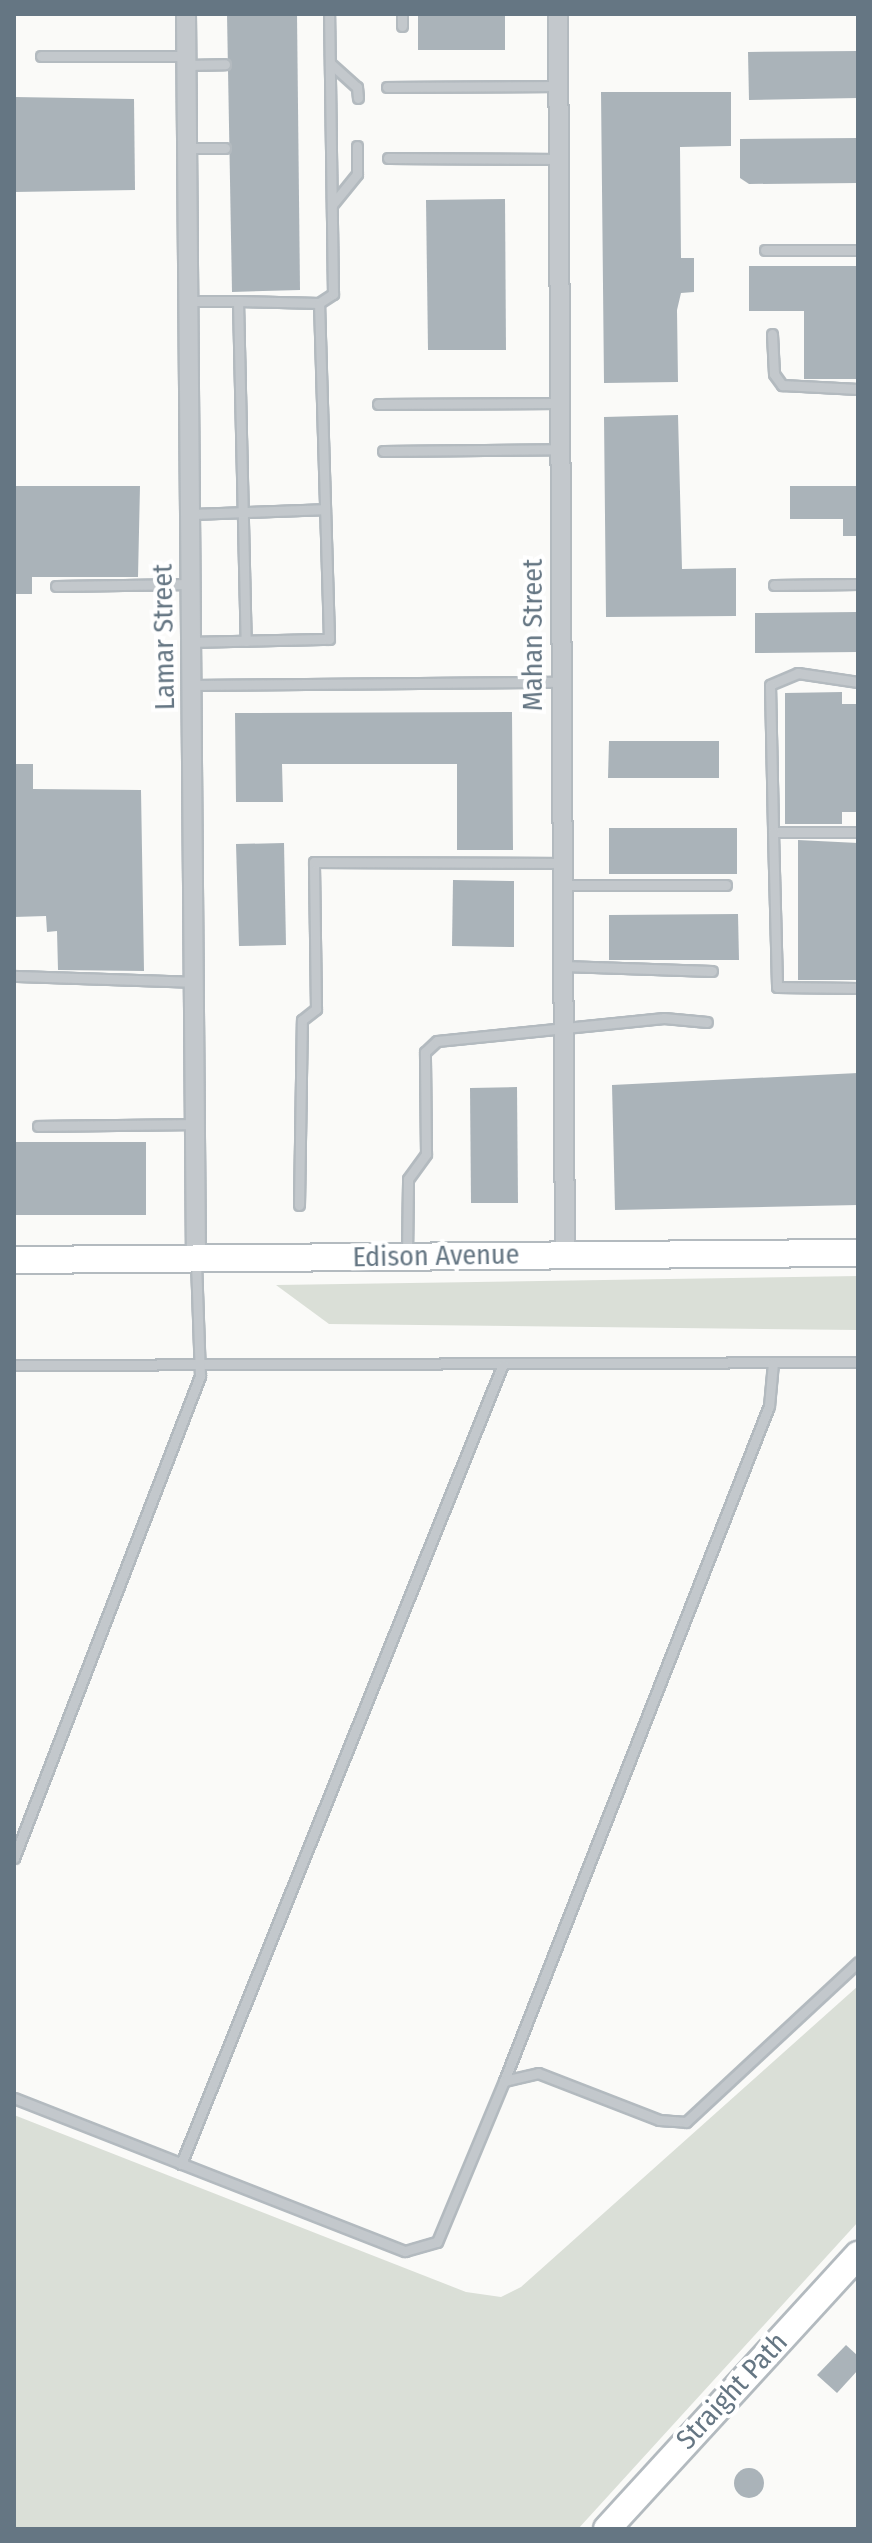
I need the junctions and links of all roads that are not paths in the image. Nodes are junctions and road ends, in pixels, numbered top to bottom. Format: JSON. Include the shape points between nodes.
{"nodes":[{"id":1,"x":186,"y":14,"type":"edge"},
{"id":2,"x":329,"y":14,"type":"edge"},
{"id":3,"x":402,"y":14,"type":"edge"},
{"id":4,"x":558,"y":14,"type":"edge"},
{"id":5,"x":402,"y":26,"type":"dead end"},
{"id":6,"x":41,"y":56,"type":"dead end"},
{"id":7,"x":186,"y":61,"type":"junction"},
{"id":8,"x":330,"y":63,"type":"junction"},
{"id":9,"x":225,"y":64,"type":"dead end"},
{"id":10,"x":559,"y":86,"type":"junction"},
{"id":11,"x":387,"y":87,"type":"dead end"},
{"id":12,"x":358,"y":98,"type":"dead end"},
{"id":13,"x":357,"y":146,"type":"dead end"},
{"id":14,"x":187,"y":148,"type":"junction"},
{"id":15,"x":225,"y":148,"type":"dead end"},
{"id":16,"x":388,"y":158,"type":"dead end"},
{"id":17,"x":559,"y":159,"type":"junction"},
{"id":18,"x":332,"y":205,"type":"junction"},
{"id":19,"x":765,"y":250,"type":"dead end"},
{"id":20,"x":858,"y":250,"type":"edge"},
{"id":21,"x":188,"y":301,"type":"junction"},
{"id":22,"x":238,"y":301,"type":"junction"},
{"id":23,"x":319,"y":303,"type":"junction"},
{"id":24,"x":772,"y":334,"type":"dead end"},
{"id":25,"x":858,"y":389,"type":"edge"},
{"id":26,"x":560,"y":403,"type":"junction"},
{"id":27,"x":378,"y":404,"type":"dead end"},
{"id":28,"x":560,"y":449,"type":"junction"},
{"id":29,"x":383,"y":451,"type":"dead end"},
{"id":30,"x":325,"y":509,"type":"junction"},
{"id":31,"x":243,"y":511,"type":"junction"},
{"id":32,"x":190,"y":514,"type":"junction"},
{"id":33,"x":191,"y":584,"type":"junction"},
{"id":34,"x":858,"y":584,"type":"edge"},
{"id":35,"x":774,"y":585,"type":"dead end"},
{"id":36,"x":56,"y":586,"type":"dead end"},
{"id":37,"x":246,"y":641,"type":"junction"},
{"id":38,"x":192,"y":642,"type":"junction"},
{"id":39,"x":561,"y":682,"type":"junction"},
{"id":40,"x":858,"y":682,"type":"edge"},
{"id":41,"x":192,"y":685,"type":"junction"},
{"id":42,"x":773,"y":832,"type":"junction"},
{"id":43,"x":858,"y":832,"type":"edge"},
{"id":44,"x":563,"y":863,"type":"junction"},
{"id":45,"x":563,"y":885,"type":"junction"},
{"id":46,"x":726,"y":885,"type":"dead end"},
{"id":47,"x":563,"y":966,"type":"junction"},
{"id":48,"x":712,"y":971,"type":"dead end"},
{"id":49,"x":14,"y":976,"type":"edge"},
{"id":50,"x":194,"y":982,"type":"junction"},
{"id":51,"x":858,"y":988,"type":"edge"},
{"id":52,"x":707,"y":1022,"type":"dead end"},
{"id":53,"x":565,"y":1027,"type":"junction"},
{"id":54,"x":195,"y":1124,"type":"junction"},
{"id":55,"x":38,"y":1126,"type":"dead end"},
{"id":56,"x":299,"y":1205,"type":"dead end"},
{"id":57,"x":858,"y":1253,"type":"edge"},
{"id":58,"x":565,"y":1255,"type":"junction"},
{"id":59,"x":407,"y":1257,"type":"junction"},
{"id":60,"x":196,"y":1259,"type":"junction"},
{"id":61,"x":14,"y":1260,"type":"edge"},
{"id":62,"x":858,"y":1362,"type":"edge"},
{"id":63,"x":773,"y":1363,"type":"junction"},
{"id":64,"x":503,"y":1364,"type":"junction"},
{"id":65,"x":14,"y":1365,"type":"edge"},
{"id":66,"x":200,"y":1365,"type":"junction"},
{"id":67,"x":14,"y":1858,"type":"edge"},
{"id":68,"x":858,"y":1962,"type":"edge"},
{"id":69,"x":504,"y":2081,"type":"junction"},
{"id":70,"x":14,"y":2098,"type":"edge"},
{"id":71,"x":181,"y":2164,"type":"junction"},
{"id":72,"x":858,"y":2255,"type":"edge"},
{"id":73,"x":608,"y":2529,"type":"edge"}],
"edges":[{"from":1,"to":7,"type":"street","name":"Lamar Street"},
{"from":2,"to":8,"type":"lane"},
{"from":3,"to":5,"type":"lane"},
{"from":4,"to":10,"type":"street","name":"Mahan Street"},
{"from":6,"to":7,"type":"lane"},
{"from":7,"to":9,"type":"lane"},
{"from":7,"to":14,"type":"street","name":"Lamar Street"},
{"from":8,"to":12,"type":"lane","via":[[357,87]]},
{"from":8,"to":18,"type":"lane"},
{"from":10,"to":11,"type":"lane"},
{"from":10,"to":17,"type":"street","name":"Mahan Street"},
{"from":13,"to":18,"type":"lane","via":[[357,174]]},
{"from":14,"to":15,"type":"lane"},
{"from":14,"to":21,"type":"street","name":"Lamar Street"},
{"from":16,"to":17,"type":"lane"},
{"from":17,"to":26,"type":"street","name":"Mahan Street"},
{"from":18,"to":23,"type":"lane","via":[[333,294]]},
{"from":19,"to":20,"type":"lane"},
{"from":21,"to":22,"type":"lane"},
{"from":21,"to":32,"type":"street","name":"Lamar Street"},
{"from":22,"to":23,"type":"lane"},
{"from":22,"to":31,"type":"lane"},
{"from":23,"to":30,"type":"lane"},
{"from":24,"to":25,"type":"lane","via":[[774,374],[782,385]]},
{"from":26,"to":27,"type":"lane"},
{"from":26,"to":28,"type":"street","name":"Mahan Street"},
{"from":28,"to":29,"type":"lane"},
{"from":28,"to":39,"type":"street","name":"Mahan Street"},
{"from":30,"to":31,"type":"lane"},
{"from":30,"to":37,"type":"lane","via":[[329,639]]},
{"from":31,"to":32,"type":"lane"},
{"from":31,"to":37,"type":"lane"},
{"from":32,"to":33,"type":"street","name":"Lamar Street"},
{"from":33,"to":36,"type":"lane"},
{"from":33,"to":38,"type":"street","name":"Lamar Street"},
{"from":34,"to":35,"type":"lane"},
{"from":37,"to":38,"type":"lane"},
{"from":38,"to":41,"type":"street","name":"Lamar Street"},
{"from":39,"to":41,"type":"lane"},
{"from":39,"to":44,"type":"street","name":"Mahan Street"},
{"from":40,"to":42,"type":"lane","via":[[798,673],[770,685]]},
{"from":41,"to":50,"type":"street","name":"Lamar Street"},
{"from":42,"to":43,"type":"lane"},
{"from":42,"to":51,"type":"lane","via":[[777,987]]},
{"from":44,"to":45,"type":"street","name":"Mahan Street"},
{"from":44,"to":56,"type":"lane","via":[[314,862],[316,1009],[302,1020]]},
{"from":45,"to":46,"type":"lane"},
{"from":45,"to":47,"type":"street","name":"Mahan Street"},
{"from":47,"to":48,"type":"lane"},
{"from":47,"to":53,"type":"street","name":"Mahan Street"},
{"from":49,"to":50,"type":"lane"},
{"from":50,"to":54,"type":"street","name":"Lamar Street"},
{"from":52,"to":53,"type":"lane"},
{"from":53,"to":58,"type":"street","name":"Mahan Street"},
{"from":53,"to":59,"type":"lane","via":[[437,1041],[425,1052],[426,1154],[408,1179]]},
{"from":54,"to":55,"type":"lane"},
{"from":54,"to":60,"type":"street","name":"Lamar Street"},
{"from":57,"to":58,"type":"street","name":"Edison Avenue"},
{"from":58,"to":59,"type":"street","name":"Edison Avenue"},
{"from":59,"to":60,"type":"street","name":"Edison Avenue"},
{"from":60,"to":61,"type":"street","name":"Edison Avenue"},
{"from":60,"to":66,"type":"lane"},
{"from":62,"to":63,"type":"lane"},
{"from":63,"to":64,"type":"lane"},
{"from":63,"to":69,"type":"lane","via":[[769,1406]]},
{"from":64,"to":66,"type":"lane"},
{"from":64,"to":71,"type":"lane"},
{"from":65,"to":66,"type":"lane"},
{"from":66,"to":67,"type":"lane"},
{"from":68,"to":69,"type":"lane","via":[[686,2122],[659,2120],[538,2073]]},
{"from":69,"to":71,"type":"lane","via":[[437,2242],[405,2251]]},
{"from":70,"to":71,"type":"lane"},
{"from":72,"to":73,"type":"street","name":"Straight Path"}]}
